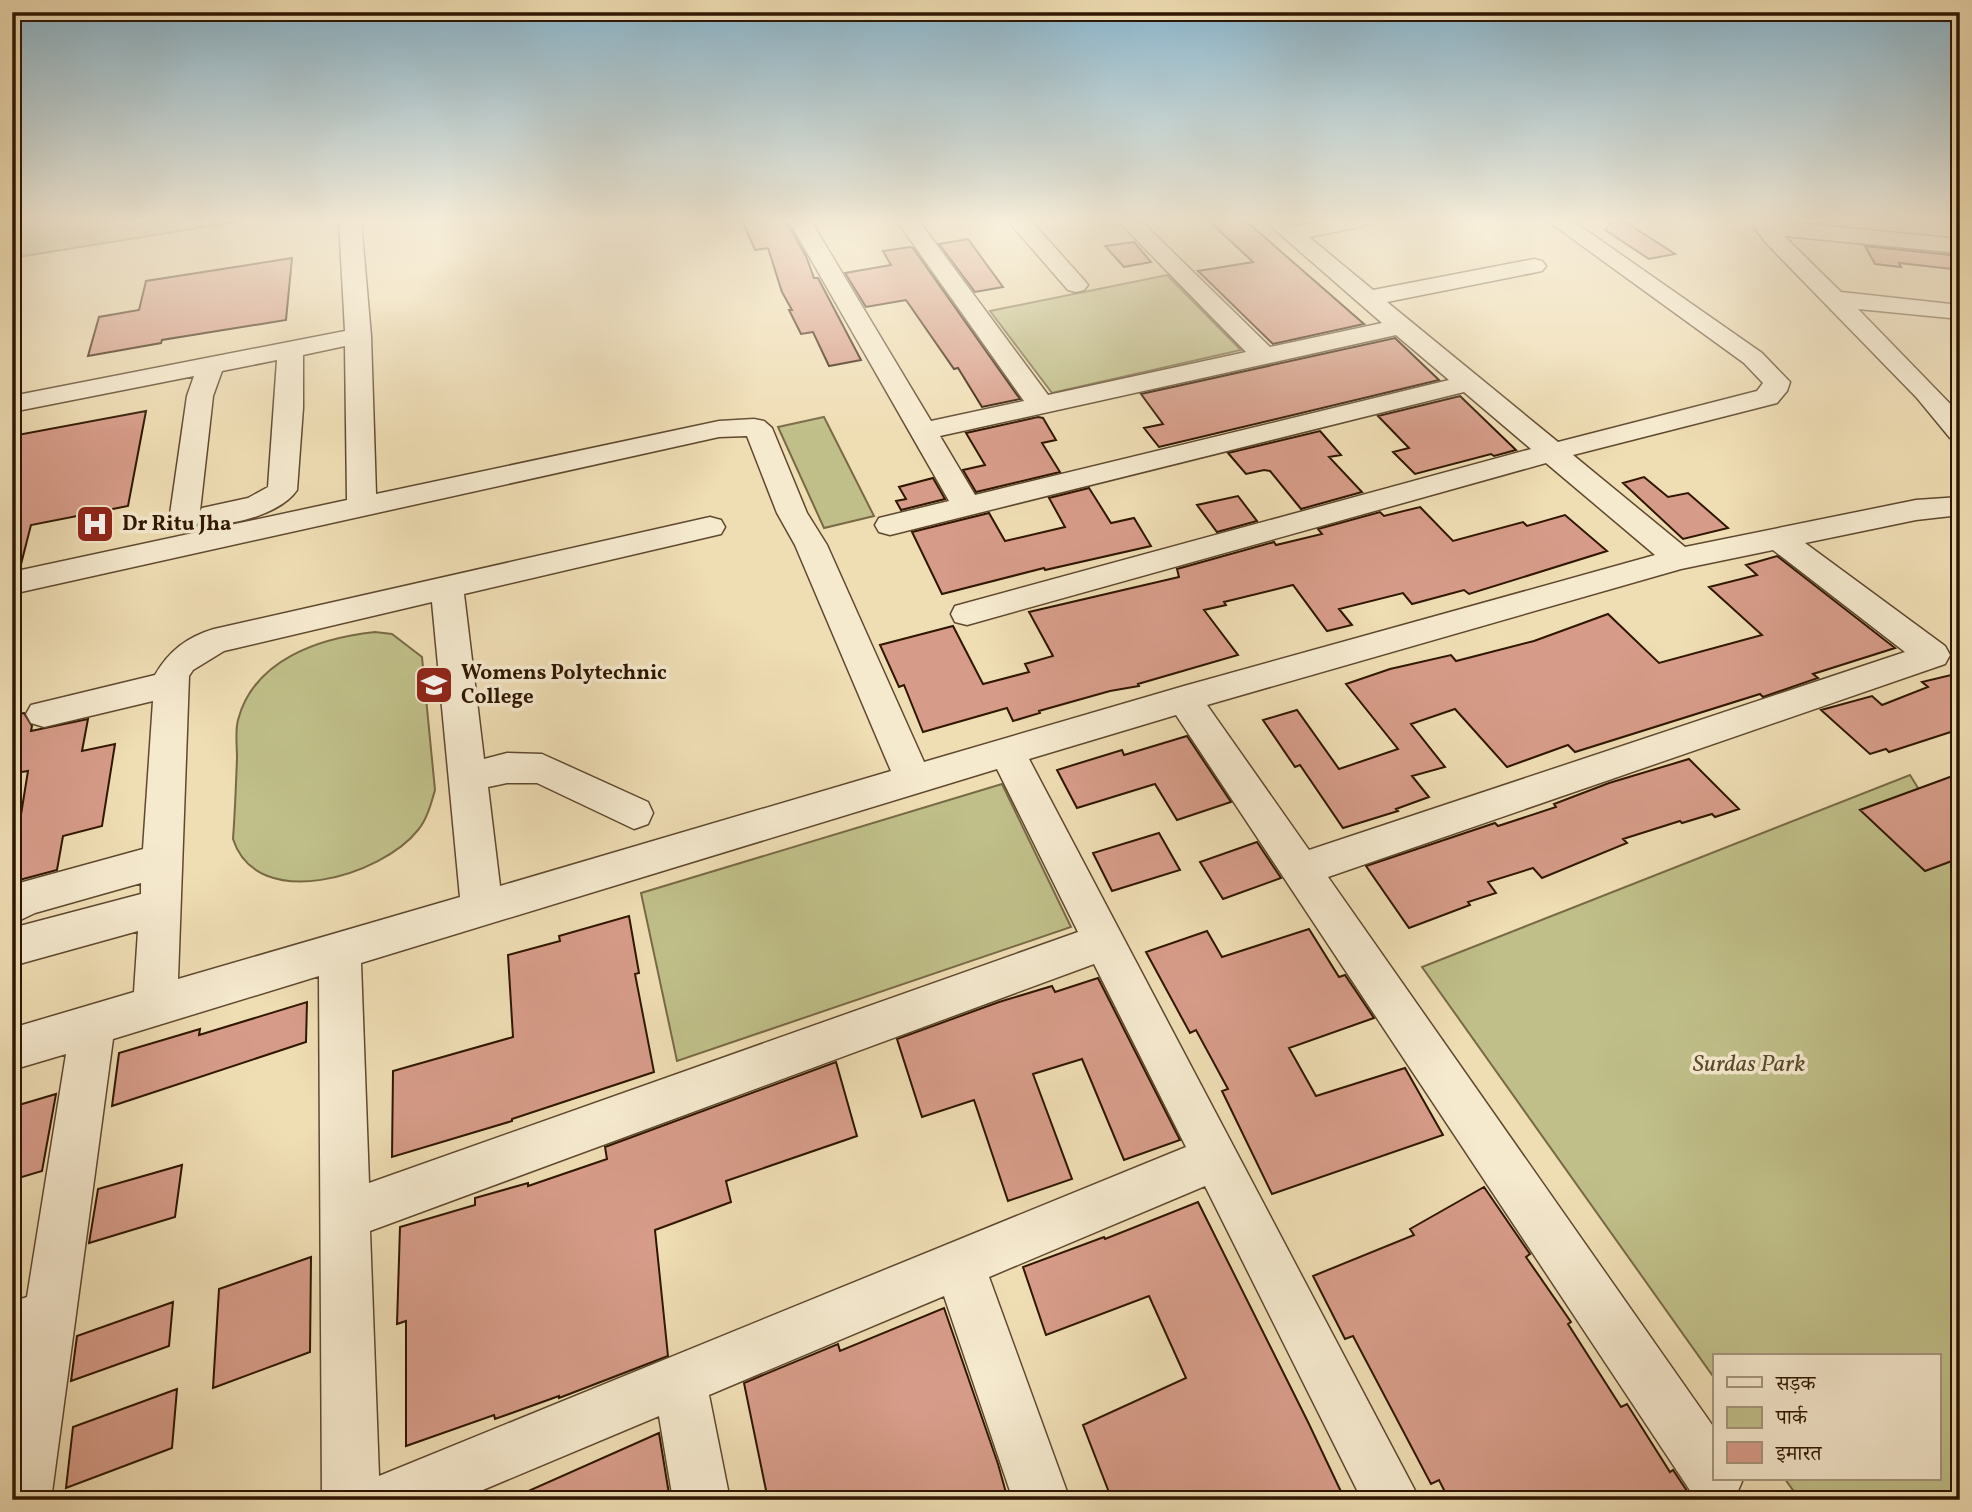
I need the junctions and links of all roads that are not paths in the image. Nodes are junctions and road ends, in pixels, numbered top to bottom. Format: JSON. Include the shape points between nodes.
{"nodes":[{"id":1,"x":355,"y":292,"type":"edge"},
{"id":2,"x":841,"y":292,"type":"edge"},
{"id":3,"x":959,"y":292,"type":"edge"},
{"id":4,"x":1200,"y":292,"type":"edge"},
{"id":5,"x":1360,"y":292,"type":"edge"},
{"id":6,"x":1401,"y":292,"type":"edge"},
{"id":7,"x":1659,"y":292,"type":"edge"},
{"id":8,"x":1828,"y":292,"type":"edge"},
{"id":9,"x":1368,"y":298,"type":"junction"},
{"id":10,"x":1835,"y":299,"type":"junction"},
{"id":11,"x":1960,"y":312,"type":"edge"},
{"id":12,"x":1402,"y":326,"type":"junction"},
{"id":13,"x":359,"y":337,"type":"junction"},
{"id":14,"x":289,"y":349,"type":"junction"},
{"id":15,"x":1264,"y":356,"type":"junction"},
{"id":16,"x":211,"y":364,"type":"junction"},
{"id":17,"x":1470,"y":383,"type":"junction"},
{"id":18,"x":1926,"y":392,"type":"junction"},
{"id":19,"x":1960,"y":395,"type":"edge"},
{"id":20,"x":200,"y":396,"type":"joint"},
{"id":21,"x":12,"y":404,"type":"edge"},
{"id":22,"x":1041,"y":405,"type":"junction"},
{"id":23,"x":923,"y":431,"type":"junction"},
{"id":24,"x":1960,"y":432,"type":"edge"},
{"id":25,"x":1553,"y":452,"type":"junction"},
{"id":26,"x":967,"y":506,"type":"junction"},
{"id":27,"x":1960,"y":506,"type":"edge"},
{"id":28,"x":362,"y":508,"type":"junction"},
{"id":29,"x":176,"y":513,"type":"junction"},
{"id":30,"x":890,"y":525,"type":"dead end"},
{"id":31,"x":710,"y":527,"type":"dead end"},
{"id":32,"x":1778,"y":538,"type":"junction"},
{"id":33,"x":12,"y":558,"type":"edge"},
{"id":34,"x":1679,"y":559,"type":"junction"},
{"id":35,"x":12,"y":583,"type":"edge"},
{"id":36,"x":447,"y":587,"type":"junction"},
{"id":37,"x":968,"y":614,"type":"dead end"},
{"id":38,"x":172,"y":684,"type":"junction"},
{"id":39,"x":1184,"y":699,"type":"junction"},
{"id":40,"x":44,"y":714,"type":"dead end"},
{"id":41,"x":1007,"y":752,"type":"junction"},
{"id":42,"x":468,"y":777,"type":"junction"},
{"id":43,"x":913,"y":780,"type":"junction"},
{"id":44,"x":634,"y":813,"type":"dead end"},
{"id":45,"x":163,"y":860,"type":"junction"},
{"id":46,"x":1300,"y":870,"type":"junction"},
{"id":47,"x":12,"y":906,"type":"edge"},
{"id":48,"x":160,"y":907,"type":"junction"},
{"id":49,"x":482,"y":909,"type":"junction"},
{"id":50,"x":1105,"y":941,"type":"junction"},
{"id":51,"x":12,"y":947,"type":"edge"},
{"id":52,"x":340,"y":951,"type":"junction"},
{"id":53,"x":155,"y":1007,"type":"junction"},
{"id":54,"x":93,"y":1025,"type":"junction"},
{"id":55,"x":12,"y":1049,"type":"edge"},
{"id":56,"x":1216,"y":1158,"type":"junction"},
{"id":57,"x":345,"y":1216,"type":"junction"},
{"id":58,"x":959,"y":1264,"type":"junction"},
{"id":59,"x":31,"y":1321,"type":"edge"},
{"id":60,"x":679,"y":1380,"type":"junction"},
{"id":61,"x":1713,"y":1476,"type":"edge"},
{"id":62,"x":1716,"y":1480,"type":"edge"},
{"id":63,"x":22,"y":1500,"type":"edge"},
{"id":64,"x":351,"y":1500,"type":"edge"},
{"id":65,"x":390,"y":1500,"type":"edge"},
{"id":66,"x":702,"y":1500,"type":"edge"},
{"id":67,"x":1042,"y":1500,"type":"edge"},
{"id":68,"x":1392,"y":1500,"type":"edge"},
{"id":69,"x":1729,"y":1500,"type":"edge"}],
"edges":[{"from":1,"to":13,"type":"street"},
{"from":2,"to":23,"type":"street"},
{"from":3,"to":22,"type":"street"},
{"from":4,"to":15,"type":"street"},
{"from":5,"to":9,"type":"street"},
{"from":6,"to":9,"type":"street"},
{"from":7,"to":25,"type":"street","via":[[1753,358],[1777,382],[1774,391],[1767,397]]},
{"from":8,"to":10,"type":"street"},
{"from":9,"to":12,"type":"street"},
{"from":10,"to":11,"type":"street"},
{"from":10,"to":18,"type":"street"},
{"from":12,"to":15,"type":"street"},
{"from":12,"to":17,"type":"street"},
{"from":13,"to":14,"type":"street"},
{"from":13,"to":28,"type":"street"},
{"from":14,"to":16,"type":"street"},
{"from":14,"to":29,"type":"street","via":[[282,490],[275,498],[255,505]]},
{"from":15,"to":22,"type":"street"},
{"from":16,"to":20,"type":"street"},
{"from":16,"to":21,"type":"street"},
{"from":17,"to":25,"type":"street"},
{"from":17,"to":26,"type":"street"},
{"from":18,"to":19,"type":"street"},
{"from":18,"to":24,"type":"street"},
{"from":20,"to":29,"type":"lane","via":[[182,415]]},
{"from":22,"to":23,"type":"street"},
{"from":23,"to":26,"type":"street"},
{"from":25,"to":34,"type":"street"},
{"from":25,"to":37,"type":"street"},
{"from":26,"to":30,"type":"street"},
{"from":27,"to":32,"type":"street","via":[[1916,510]]},
{"from":28,"to":35,"type":"street"},
{"from":28,"to":43,"type":"street","via":[[719,429],[754,427],[762,434],[792,513],[811,545]]},
{"from":29,"to":33,"type":"street"},
{"from":31,"to":36,"type":"street"},
{"from":32,"to":34,"type":"street"},
{"from":32,"to":46,"type":"street","via":[[1933,655]]},
{"from":34,"to":39,"type":"street"},
{"from":36,"to":38,"type":"street","via":[[214,640],[181,662]]},
{"from":36,"to":42,"type":"street"},
{"from":38,"to":40,"type":"street"},
{"from":38,"to":45,"type":"street"},
{"from":39,"to":41,"type":"street"},
{"from":39,"to":46,"type":"street"},
{"from":41,"to":43,"type":"street"},
{"from":41,"to":50,"type":"street"},
{"from":42,"to":44,"type":"street","via":[[507,768],[542,769]]},
{"from":42,"to":49,"type":"street"},
{"from":43,"to":49,"type":"street"},
{"from":45,"to":47,"type":"street","via":[[23,898]]},
{"from":45,"to":48,"type":"street"},
{"from":46,"to":61,"type":"street"},
{"from":48,"to":51,"type":"street"},
{"from":48,"to":53,"type":"street"},
{"from":49,"to":52,"type":"street"},
{"from":50,"to":56,"type":"street"},
{"from":50,"to":57,"type":"street"},
{"from":52,"to":53,"type":"street"},
{"from":52,"to":57,"type":"street"},
{"from":53,"to":54,"type":"street"},
{"from":54,"to":55,"type":"street"},
{"from":54,"to":59,"type":"street"},
{"from":56,"to":58,"type":"street"},
{"from":56,"to":68,"type":"street"},
{"from":57,"to":64,"type":"street"},
{"from":58,"to":60,"type":"street"},
{"from":58,"to":67,"type":"street"},
{"from":59,"to":63,"type":"street"},
{"from":60,"to":65,"type":"street"},
{"from":60,"to":66,"type":"street"},
{"from":62,"to":69,"type":"street"}]}
